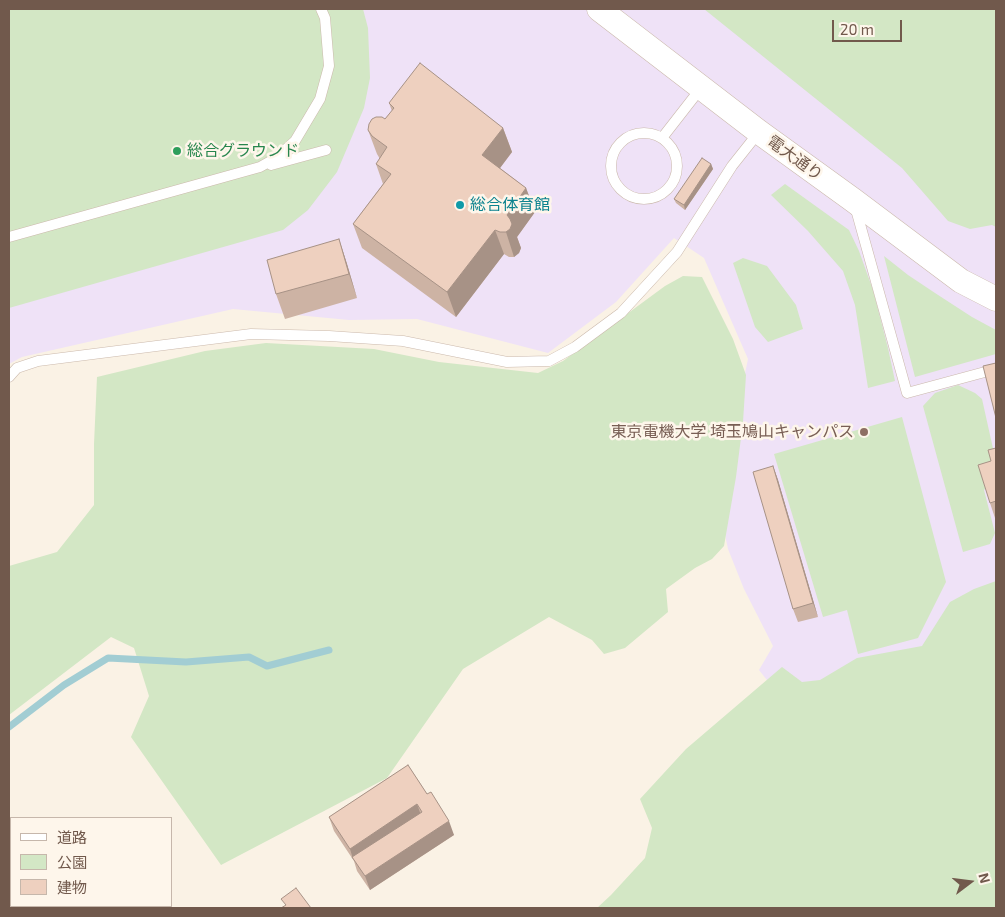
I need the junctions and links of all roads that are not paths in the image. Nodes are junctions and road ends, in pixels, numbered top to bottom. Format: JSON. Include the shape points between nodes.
{"nodes":[{"id":1,"x":320,"y":9,"type":"edge"},
{"id":2,"x":599,"y":9,"type":"edge"},
{"id":3,"x":702,"y":87,"type":"junction"},
{"id":4,"x":759,"y":132,"type":"junction"},
{"id":5,"x":662,"y":138,"type":"junction"},
{"id":6,"x":326,"y":150,"type":"dead end"},
{"id":7,"x":260,"y":168,"type":"junction"},
{"id":8,"x":853,"y":200,"type":"junction"},
{"id":9,"x":9,"y":237,"type":"edge"},
{"id":10,"x":996,"y":299,"type":"edge"},
{"id":11,"x":996,"y":368,"type":"edge"},
{"id":12,"x":9,"y":377,"type":"edge"}],
"edges":[{"from":1,"to":7,"type":"lane","via":[[325,18],[329,66],[320,99],[295,141]]},
{"from":2,"to":3,"type":"street","name":"電大通り"},
{"from":3,"to":4,"type":"street","name":"電大通り"},
{"from":3,"to":5,"type":"lane"},
{"from":4,"to":8,"type":"street","name":"電大通り"},
{"from":4,"to":12,"type":"lane","via":[[732,166],[677,252],[621,313],[575,347],[549,361],[507,362],[403,341],[251,334],[38,362],[17,368]]},
{"from":5,"to":5,"type":"lane","via":[[670,146],[677,167],[669,187],[650,198],[627,194],[613,177],[611,166],[619,144],[639,133],[651,133]]},
{"from":6,"to":7,"type":"lane"},
{"from":7,"to":9,"type":"lane"},
{"from":8,"to":10,"type":"street","name":"電大通り","via":[[961,281]]},
{"from":8,"to":11,"type":"lane","via":[[907,393]]}]}
